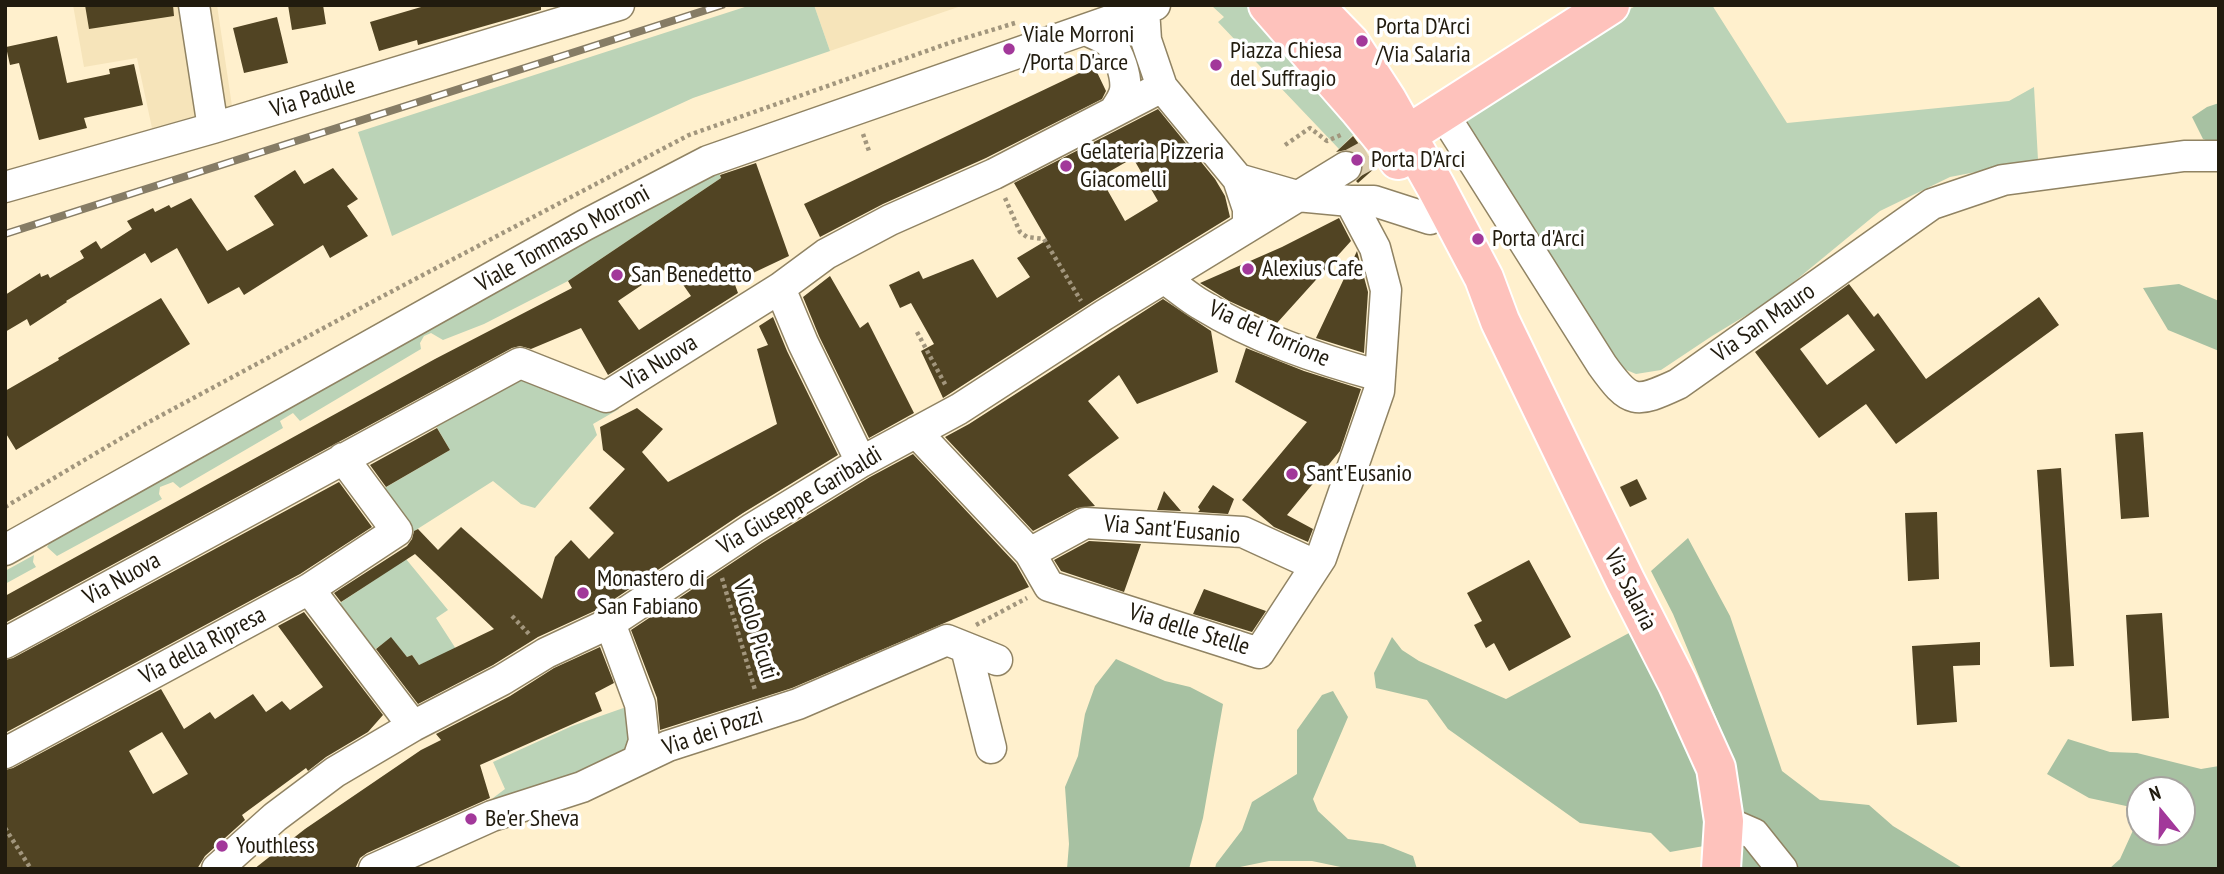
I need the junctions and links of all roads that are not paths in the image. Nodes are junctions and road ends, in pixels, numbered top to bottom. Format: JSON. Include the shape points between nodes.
{"nodes":[{"id":1,"x":194,"y":5,"type":"edge"},
{"id":2,"x":619,"y":5,"type":"edge"},
{"id":3,"x":1268,"y":5,"type":"edge"},
{"id":4,"x":1610,"y":5,"type":"edge"},
{"id":5,"x":1141,"y":6,"type":"edge"},
{"id":6,"x":1321,"y":9,"type":"edge"},
{"id":7,"x":550,"y":16,"type":"edge"},
{"id":8,"x":1092,"y":27,"type":"junction"},
{"id":9,"x":1368,"y":71,"type":"junction"},
{"id":10,"x":1162,"y":87,"type":"junction"},
{"id":11,"x":1447,"y":108,"type":"junction"},
{"id":12,"x":1115,"y":110,"type":"junction"},
{"id":13,"x":213,"y":128,"type":"junction"},
{"id":14,"x":1383,"y":154,"type":"junction"},
{"id":15,"x":2219,"y":156,"type":"edge"},
{"id":16,"x":1238,"y":179,"type":"junction"},
{"id":17,"x":5,"y":187,"type":"edge"},
{"id":18,"x":1297,"y":196,"type":"junction"},
{"id":19,"x":1350,"y":201,"type":"junction"},
{"id":20,"x":1430,"y":219,"type":"junction"},
{"id":21,"x":1245,"y":228,"type":"junction"},
{"id":22,"x":1165,"y":279,"type":"junction"},
{"id":23,"x":780,"y":288,"type":"junction"},
{"id":24,"x":1500,"y":321,"type":"junction"},
{"id":25,"x":1380,"y":376,"type":"junction"},
{"id":26,"x":916,"y":432,"type":"junction"},
{"id":27,"x":343,"y":458,"type":"junction"},
{"id":28,"x":861,"y":462,"type":"junction"},
{"id":29,"x":5,"y":550,"type":"edge"},
{"id":30,"x":1030,"y":553,"type":"junction"},
{"id":31,"x":1315,"y":565,"type":"junction"},
{"id":32,"x":309,"y":589,"type":"junction"},
{"id":33,"x":610,"y":623,"type":"junction"},
{"id":34,"x":5,"y":643,"type":"edge"},
{"id":35,"x":956,"y":644,"type":"junction"},
{"id":36,"x":997,"y":660,"type":"dead end"},
{"id":37,"x":413,"y":726,"type":"junction"},
{"id":38,"x":991,"y":748,"type":"dead end"},
{"id":39,"x":5,"y":753,"type":"edge"},
{"id":40,"x":638,"y":759,"type":"junction"},
{"id":41,"x":1724,"y":821,"type":"junction"},
{"id":42,"x":217,"y":869,"type":"edge"},
{"id":43,"x":374,"y":869,"type":"edge"},
{"id":44,"x":1721,"y":869,"type":"edge"},
{"id":45,"x":1782,"y":869,"type":"edge"}],
"edges":[{"from":1,"to":13,"type":"street"},
{"from":2,"to":7,"type":"street","name":"Via Padule"},
{"from":3,"to":14,"type":"main road"},
{"from":4,"to":11,"type":"main road"},
{"from":5,"to":8,"type":"street","name":"Viale Tommaso Morroni"},
{"from":5,"to":10,"type":"street","via":[[1146,40]]},
{"from":6,"to":9,"type":"main road"},
{"from":7,"to":13,"type":"street","name":"Via Padule"},
{"from":8,"to":12,"type":"street","via":[[1113,46],[1123,72],[1125,92]]},
{"from":8,"to":29,"type":"street","name":"Viale Tommaso Morroni","via":[[708,161],[585,225]]},
{"from":9,"to":11,"type":"main road","via":[[1411,97]]},
{"from":9,"to":14,"type":"main road"},
{"from":10,"to":12,"type":"street","name":"Via Nuova"},
{"from":10,"to":16,"type":"street"},
{"from":11,"to":14,"type":"main road"},
{"from":11,"to":15,"type":"street","name":"Via San Mauro","via":[[1602,365],[1619,389],[1634,397],[1650,396],[1678,384],[1932,204],[2003,180],[2184,156]]},
{"from":12,"to":23,"type":"street","name":"Via Nuova","via":[[826,254]]},
{"from":13,"to":17,"type":"street","name":"Via Padule"},
{"from":14,"to":18,"type":"street","name":"Via Giuseppe Garibaldi"},
{"from":14,"to":20,"type":"main road","name":"Via Salaria"},
{"from":14,"to":24,"type":"main road","name":"Via Salaria","via":[[1483,278]]},
{"from":16,"to":18,"type":"street"},
{"from":16,"to":21,"type":"street","via":[[1248,209]]},
{"from":18,"to":19,"type":"street"},
{"from":18,"to":21,"type":"street","name":"Via Giuseppe Garibaldi"},
{"from":19,"to":20,"type":"street","via":[[1374,201]]},
{"from":19,"to":25,"type":"street","name":"Via delle Stelle","via":[[1375,248],[1386,290]]},
{"from":20,"to":24,"type":"main road","name":"Via Salaria"},
{"from":21,"to":22,"type":"street","name":"Via Giuseppe Garibaldi"},
{"from":22,"to":25,"type":"street","name":"Via del Torrione","via":[[1245,327],[1313,357]]},
{"from":22,"to":26,"type":"street","name":"Via Giuseppe Garibaldi"},
{"from":23,"to":27,"type":"street","name":"Via Nuova","via":[[606,397],[520,363]]},
{"from":23,"to":28,"type":"street"},
{"from":24,"to":41,"type":"main road","name":"Via Salaria","via":[[1716,768]]},
{"from":25,"to":31,"type":"street","name":"Via delle Stelle","via":[[1379,391]]},
{"from":26,"to":28,"type":"street","name":"Via Giuseppe Garibaldi"},
{"from":26,"to":30,"type":"street"},
{"from":27,"to":32,"type":"street","name":"Via della Ripresa","via":[[397,531]]},
{"from":27,"to":34,"type":"street","name":"Via Nuova"},
{"from":28,"to":33,"type":"street","name":"Via Giuseppe Garibaldi"},
{"from":30,"to":31,"type":"street","name":"Via Sant'Eusanio","via":[[1085,523],[1243,533]]},
{"from":30,"to":31,"type":"street","name":"Via delle Stelle","via":[[1049,586],[1259,653]]},
{"from":32,"to":37,"type":"street"},
{"from":32,"to":39,"type":"street","name":"Via della Ripresa"},
{"from":33,"to":37,"type":"street","name":"Via Giuseppe Garibaldi"},
{"from":33,"to":40,"type":"street","via":[[640,704],[644,741]]},
{"from":35,"to":36,"type":"street"},
{"from":35,"to":38,"type":"street"},
{"from":35,"to":40,"type":"street","name":"Via dei Pozzi"},
{"from":37,"to":42,"type":"street","name":"Via Giuseppe Garibaldi","via":[[335,772]]},
{"from":40,"to":43,"type":"street","name":"Via dei Pozzi","via":[[582,787],[492,816]]},
{"from":41,"to":44,"type":"main road","name":"Via Salaria"},
{"from":41,"to":45,"type":"street","via":[[1754,834]]}]}
